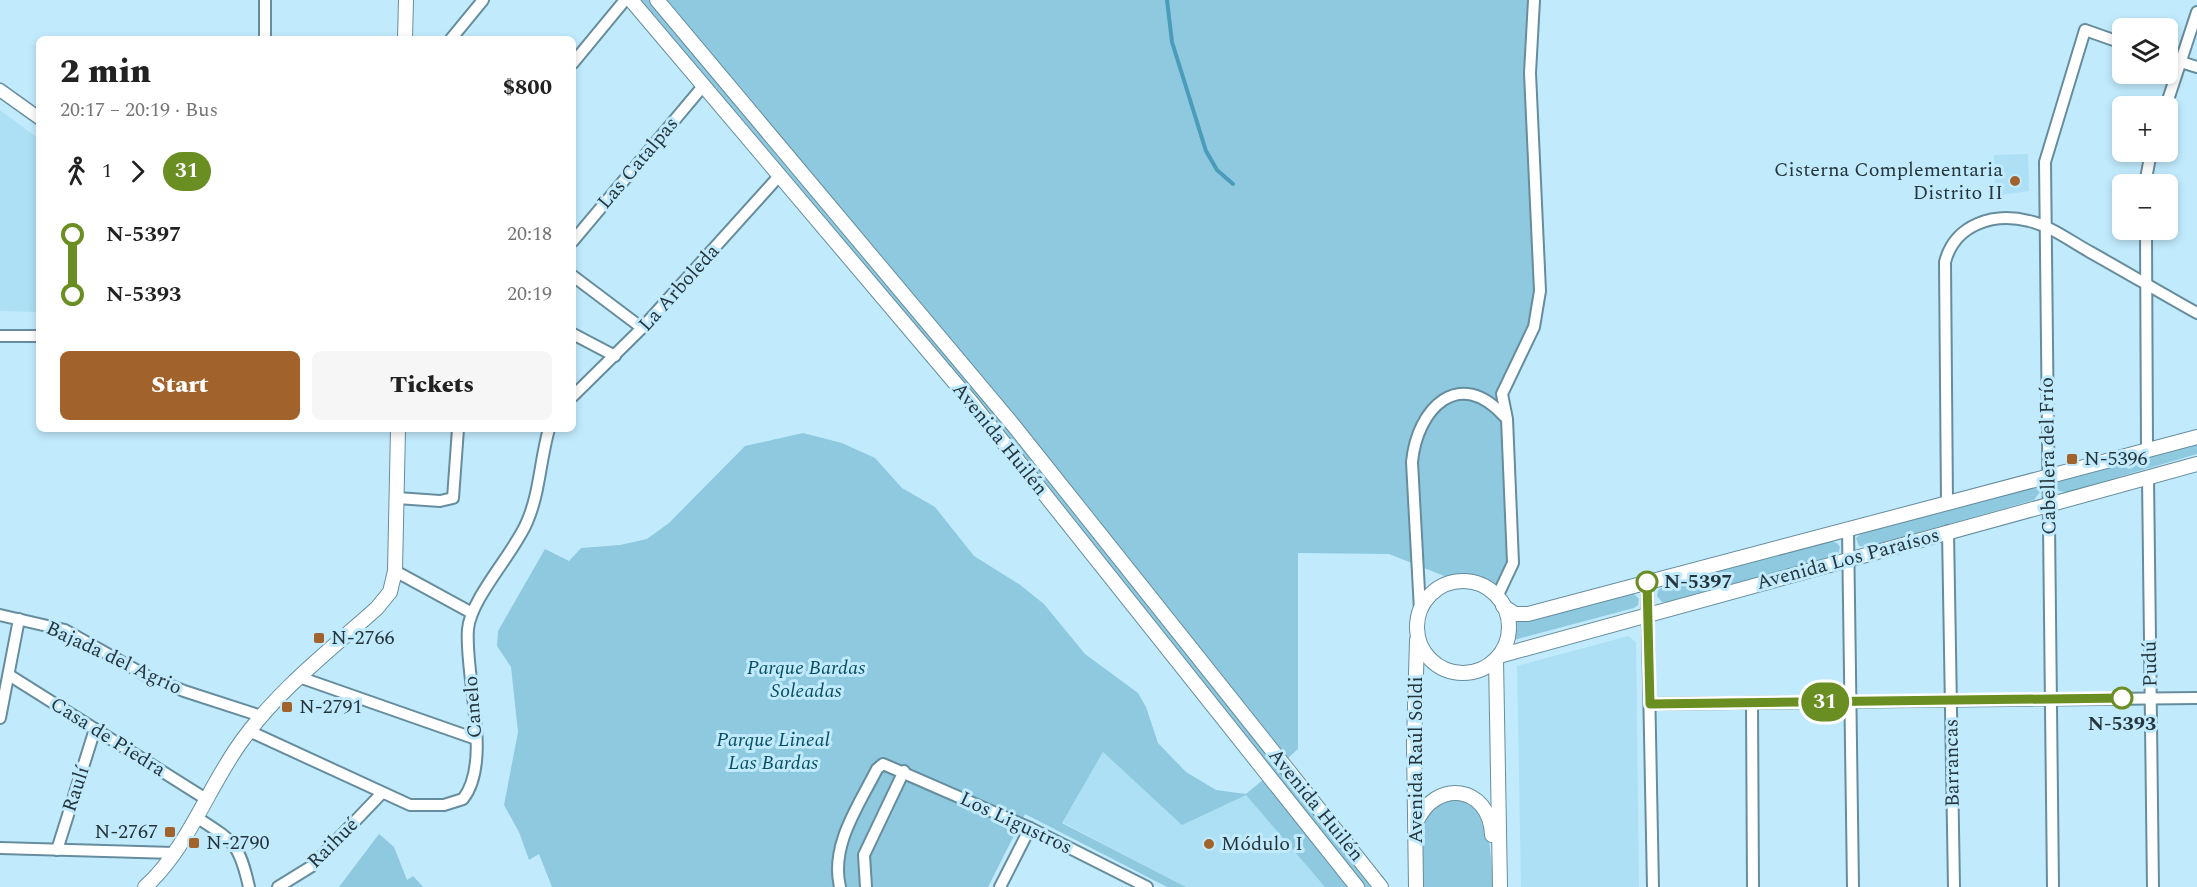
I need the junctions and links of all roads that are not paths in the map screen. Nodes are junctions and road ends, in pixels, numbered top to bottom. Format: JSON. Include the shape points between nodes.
{"nodes":[{"id":1,"x":265,"y":0,"type":"edge"},
{"id":2,"x":406,"y":0,"type":"edge"},
{"id":3,"x":483,"y":0,"type":"edge"},
{"id":4,"x":625,"y":0,"type":"edge"},
{"id":5,"x":632,"y":0,"type":"edge"},
{"id":6,"x":657,"y":0,"type":"edge"},
{"id":7,"x":1534,"y":0,"type":"edge"},
{"id":8,"x":2197,"y":12,"type":"edge"},
{"id":9,"x":265,"y":36,"type":"edge"},
{"id":10,"x":405,"y":36,"type":"edge"},
{"id":11,"x":453,"y":36,"type":"edge"},
{"id":12,"x":2112,"y":39,"type":"edge"},
{"id":13,"x":576,"y":59,"type":"edge"},
{"id":14,"x":2178,"y":61,"type":"edge"},
{"id":15,"x":2181,"y":62,"type":"junction"},
{"id":16,"x":2197,"y":67,"type":"edge"},
{"id":17,"x":704,"y":85,"type":"junction"},
{"id":18,"x":0,"y":90,"type":"edge"},
{"id":19,"x":2169,"y":96,"type":"edge"},
{"id":20,"x":36,"y":116,"type":"edge"},
{"id":21,"x":780,"y":176,"type":"junction"},
{"id":22,"x":2046,"y":227,"type":"junction"},
{"id":23,"x":576,"y":237,"type":"edge"},
{"id":24,"x":2146,"y":240,"type":"edge"},
{"id":25,"x":576,"y":278,"type":"edge"},
{"id":26,"x":2146,"y":284,"type":"junction"},
{"id":27,"x":2197,"y":313,"type":"edge"},
{"id":28,"x":642,"y":328,"type":"junction"},
{"id":29,"x":0,"y":336,"type":"edge"},
{"id":30,"x":36,"y":336,"type":"edge"},
{"id":31,"x":576,"y":336,"type":"edge"},
{"id":32,"x":615,"y":356,"type":"junction"},
{"id":33,"x":576,"y":393,"type":"edge"},
{"id":34,"x":1507,"y":419,"type":"junction"},
{"id":35,"x":398,"y":432,"type":"edge"},
{"id":36,"x":458,"y":432,"type":"edge"},
{"id":37,"x":548,"y":432,"type":"edge"},
{"id":38,"x":2197,"y":437,"type":"edge"},
{"id":39,"x":2147,"y":450,"type":"junction"},
{"id":40,"x":2197,"y":464,"type":"edge"},
{"id":41,"x":2048,"y":477,"type":"junction"},
{"id":42,"x":2148,"y":477,"type":"junction"},
{"id":43,"x":397,"y":498,"type":"junction"},
{"id":44,"x":1947,"y":503,"type":"junction"},
{"id":45,"x":2048,"y":503,"type":"junction"},
{"id":46,"x":1848,"y":530,"type":"junction"},
{"id":47,"x":1948,"y":531,"type":"junction"},
{"id":48,"x":1848,"y":558,"type":"junction"},
{"id":49,"x":395,"y":571,"type":"junction"},
{"id":50,"x":1647,"y":582,"type":"junction"},
{"id":51,"x":1500,"y":602,"type":"junction"},
{"id":52,"x":1420,"y":610,"type":"junction"},
{"id":53,"x":472,"y":614,"type":"junction"},
{"id":54,"x":1648,"y":614,"type":"junction"},
{"id":55,"x":0,"y":615,"type":"edge"},
{"id":56,"x":19,"y":619,"type":"junction"},
{"id":57,"x":1417,"y":632,"type":"junction"},
{"id":58,"x":1497,"y":657,"type":"junction"},
{"id":59,"x":9,"y":675,"type":"junction"},
{"id":60,"x":299,"y":677,"type":"junction"},
{"id":61,"x":2151,"y":698,"type":"junction"},
{"id":62,"x":2197,"y":698,"type":"edge"},
{"id":63,"x":2051,"y":699,"type":"junction"},
{"id":64,"x":1951,"y":700,"type":"junction"},
{"id":65,"x":1850,"y":702,"type":"junction"},
{"id":66,"x":1752,"y":703,"type":"junction"},
{"id":67,"x":1650,"y":704,"type":"junction"},
{"id":68,"x":261,"y":716,"type":"junction"},
{"id":69,"x":0,"y":718,"type":"edge"},
{"id":70,"x":95,"y":729,"type":"junction"},
{"id":71,"x":249,"y":731,"type":"junction"},
{"id":72,"x":476,"y":739,"type":"junction"},
{"id":73,"x":904,"y":771,"type":"junction"},
{"id":74,"x":382,"y":793,"type":"junction"},
{"id":75,"x":206,"y":799,"type":"junction"},
{"id":76,"x":196,"y":817,"type":"junction"},
{"id":77,"x":1415,"y":827,"type":"junction"},
{"id":78,"x":1030,"y":828,"type":"junction"},
{"id":79,"x":0,"y":848,"type":"edge"},
{"id":80,"x":57,"y":850,"type":"junction"},
{"id":81,"x":174,"y":853,"type":"junction"},
{"id":82,"x":1500,"y":881,"type":"edge"},
{"id":83,"x":1415,"y":883,"type":"edge"},
{"id":84,"x":145,"y":887,"type":"edge"},
{"id":85,"x":249,"y":887,"type":"edge"},
{"id":86,"x":278,"y":887,"type":"edge"},
{"id":87,"x":840,"y":887,"type":"edge"},
{"id":88,"x":866,"y":887,"type":"edge"},
{"id":89,"x":1000,"y":887,"type":"edge"},
{"id":90,"x":1147,"y":887,"type":"edge"},
{"id":91,"x":1357,"y":887,"type":"edge"},
{"id":92,"x":1381,"y":887,"type":"edge"},
{"id":93,"x":1653,"y":887,"type":"edge"},
{"id":94,"x":1753,"y":887,"type":"edge"},
{"id":95,"x":1854,"y":887,"type":"edge"},
{"id":96,"x":1954,"y":887,"type":"edge"},
{"id":97,"x":2053,"y":887,"type":"edge"},
{"id":98,"x":2153,"y":887,"type":"edge"}],
"edges":[{"from":1,"to":9,"type":"street"},
{"from":2,"to":10,"type":"main road"},
{"from":3,"to":11,"type":"street"},
{"from":4,"to":13,"type":"street"},
{"from":5,"to":17,"type":"main road","name":"Avenida Huilén"},
{"from":6,"to":92,"type":"main road","name":"Avenida Huilén","via":[[1001,410]]},
{"from":7,"to":34,"type":"street","via":[[1530,73],[1540,291],[1534,327],[1502,394]]},
{"from":8,"to":15,"type":"street"},
{"from":12,"to":22,"type":"street","name":"Cabellera del Frío","via":[[2085,30],[2047,149]]},
{"from":14,"to":15,"type":"street"},
{"from":15,"to":16,"type":"street"},
{"from":15,"to":19,"type":"street"},
{"from":17,"to":21,"type":"main road","name":"Avenida Huilén"},
{"from":17,"to":23,"type":"street","name":"Las Catalpas"},
{"from":18,"to":20,"type":"street"},
{"from":21,"to":28,"type":"street","name":"La Arboleda"},
{"from":21,"to":91,"type":"main road","name":"Avenida Huilén","via":[[972,403]]},
{"from":22,"to":26,"type":"street"},
{"from":22,"to":41,"type":"street","name":"Cabellera del Frío"},
{"from":22,"to":44,"type":"street","via":[[2002,218],[1973,225],[1952,244],[1945,271]]},
{"from":24,"to":26,"type":"street"},
{"from":25,"to":28,"type":"street"},
{"from":26,"to":27,"type":"street"},
{"from":26,"to":39,"type":"street"},
{"from":28,"to":32,"type":"street","name":"La Arboleda"},
{"from":29,"to":30,"type":"street"},
{"from":31,"to":32,"type":"street"},
{"from":32,"to":33,"type":"street","name":"La Arboleda"},
{"from":34,"to":51,"type":"street","via":[[1513,563]]},
{"from":34,"to":52,"type":"street","via":[[1482,398],[1459,394],[1435,405],[1419,428],[1412,462]]},
{"from":35,"to":43,"type":"main road"},
{"from":36,"to":43,"type":"street","via":[[455,489],[450,500]]},
{"from":37,"to":53,"type":"street","via":[[537,494],[526,525]]},
{"from":38,"to":39,"type":"main road","name":"Avenida Los Paraísos"},
{"from":39,"to":41,"type":"main road","name":"Avenida Los Paraísos"},
{"from":40,"to":42,"type":"main road","name":"Avenida Los Paraísos"},
{"from":41,"to":44,"type":"main road","name":"Avenida Los Paraísos"},
{"from":41,"to":45,"type":"street","name":"Cabellera del Frío"},
{"from":42,"to":45,"type":"main road","name":"Avenida Los Paraísos"},
{"from":42,"to":61,"type":"street","name":"Pudú"},
{"from":43,"to":49,"type":"main road"},
{"from":44,"to":46,"type":"main road","name":"Avenida Los Paraísos"},
{"from":45,"to":47,"type":"main road","name":"Avenida Los Paraísos"},
{"from":45,"to":63,"type":"street","name":"Cabellera del Frío"},
{"from":46,"to":48,"type":"street"},
{"from":46,"to":50,"type":"main road","name":"Avenida Los Paraísos"},
{"from":47,"to":48,"type":"main road","name":"Avenida Los Paraísos"},
{"from":47,"to":64,"type":"street","name":"Barrancas"},
{"from":48,"to":54,"type":"main road","name":"Avenida Los Paraísos"},
{"from":48,"to":65,"type":"street"},
{"from":49,"to":53,"type":"street"},
{"from":49,"to":60,"type":"main road","via":[[385,600]]},
{"from":50,"to":51,"type":"main road","name":"Avenida Los Paraísos","via":[[1525,615],[1515,614]]},
{"from":50,"to":54,"type":"street"},
{"from":51,"to":52,"type":"main road","name":"Avenida Los Paraísos","via":[[1476,583],[1454,582],[1433,592]]},
{"from":51,"to":58,"type":"main road","via":[[1509,633]]},
{"from":52,"to":57,"type":"main road"},
{"from":53,"to":72,"type":"street","name":"Canelo","via":[[468,639]]},
{"from":54,"to":58,"type":"main road","name":"Avenida Los Paraísos"},
{"from":54,"to":67,"type":"street"},
{"from":55,"to":56,"type":"street","name":"Bajada del Agrio"},
{"from":56,"to":59,"type":"street"},
{"from":56,"to":68,"type":"street","name":"Bajada del Agrio","via":[[65,630],[165,684]]},
{"from":57,"to":58,"type":"main road","name":"Avenida Los Paraísos","via":[[1429,658],[1446,670],[1473,672]]},
{"from":57,"to":77,"type":"main road","name":"Avenida Raúl Soldi"},
{"from":58,"to":82,"type":"main road"},
{"from":59,"to":69,"type":"street"},
{"from":59,"to":70,"type":"street","name":"Casa de Piedra"},
{"from":60,"to":68,"type":"main road"},
{"from":60,"to":72,"type":"street"},
{"from":61,"to":62,"type":"street"},
{"from":61,"to":63,"type":"street"},
{"from":61,"to":98,"type":"street","name":"Pudú"},
{"from":63,"to":64,"type":"street"},
{"from":63,"to":97,"type":"street","name":"Cabellera del Frío"},
{"from":64,"to":65,"type":"street"},
{"from":64,"to":96,"type":"street","name":"Barrancas"},
{"from":65,"to":66,"type":"street"},
{"from":65,"to":95,"type":"street"},
{"from":66,"to":67,"type":"street"},
{"from":66,"to":94,"type":"street"},
{"from":67,"to":93,"type":"street"},
{"from":68,"to":71,"type":"main road"},
{"from":70,"to":75,"type":"street","name":"Casa de Piedra"},
{"from":70,"to":80,"type":"street","name":"Raulí"},
{"from":71,"to":74,"type":"street"},
{"from":71,"to":75,"type":"main road"},
{"from":72,"to":74,"type":"street","name":"Canelo","via":[[471,779],[463,799],[451,804],[418,806]]},
{"from":73,"to":78,"type":"street","name":"Los Ligustros"},
{"from":73,"to":87,"type":"street","name":"Los Ligustros","via":[[883,764],[877,769],[843,839],[837,863]]},
{"from":73,"to":88,"type":"street","via":[[864,855]]},
{"from":74,"to":86,"type":"street","name":"Raihué","via":[[312,866]]},
{"from":75,"to":76,"type":"main road"},
{"from":76,"to":81,"type":"main road"},
{"from":76,"to":85,"type":"street","via":[[233,842],[241,855]]},
{"from":77,"to":82,"type":"main road","via":[[1425,807],[1439,796],[1454,792],[1472,798],[1490,820]]},
{"from":77,"to":83,"type":"main road","name":"Avenida Raúl Soldi"},
{"from":78,"to":89,"type":"street"},
{"from":78,"to":90,"type":"street","name":"Los Ligustros"},
{"from":79,"to":80,"type":"street"},
{"from":80,"to":81,"type":"street"},
{"from":81,"to":84,"type":"main road"}]}
